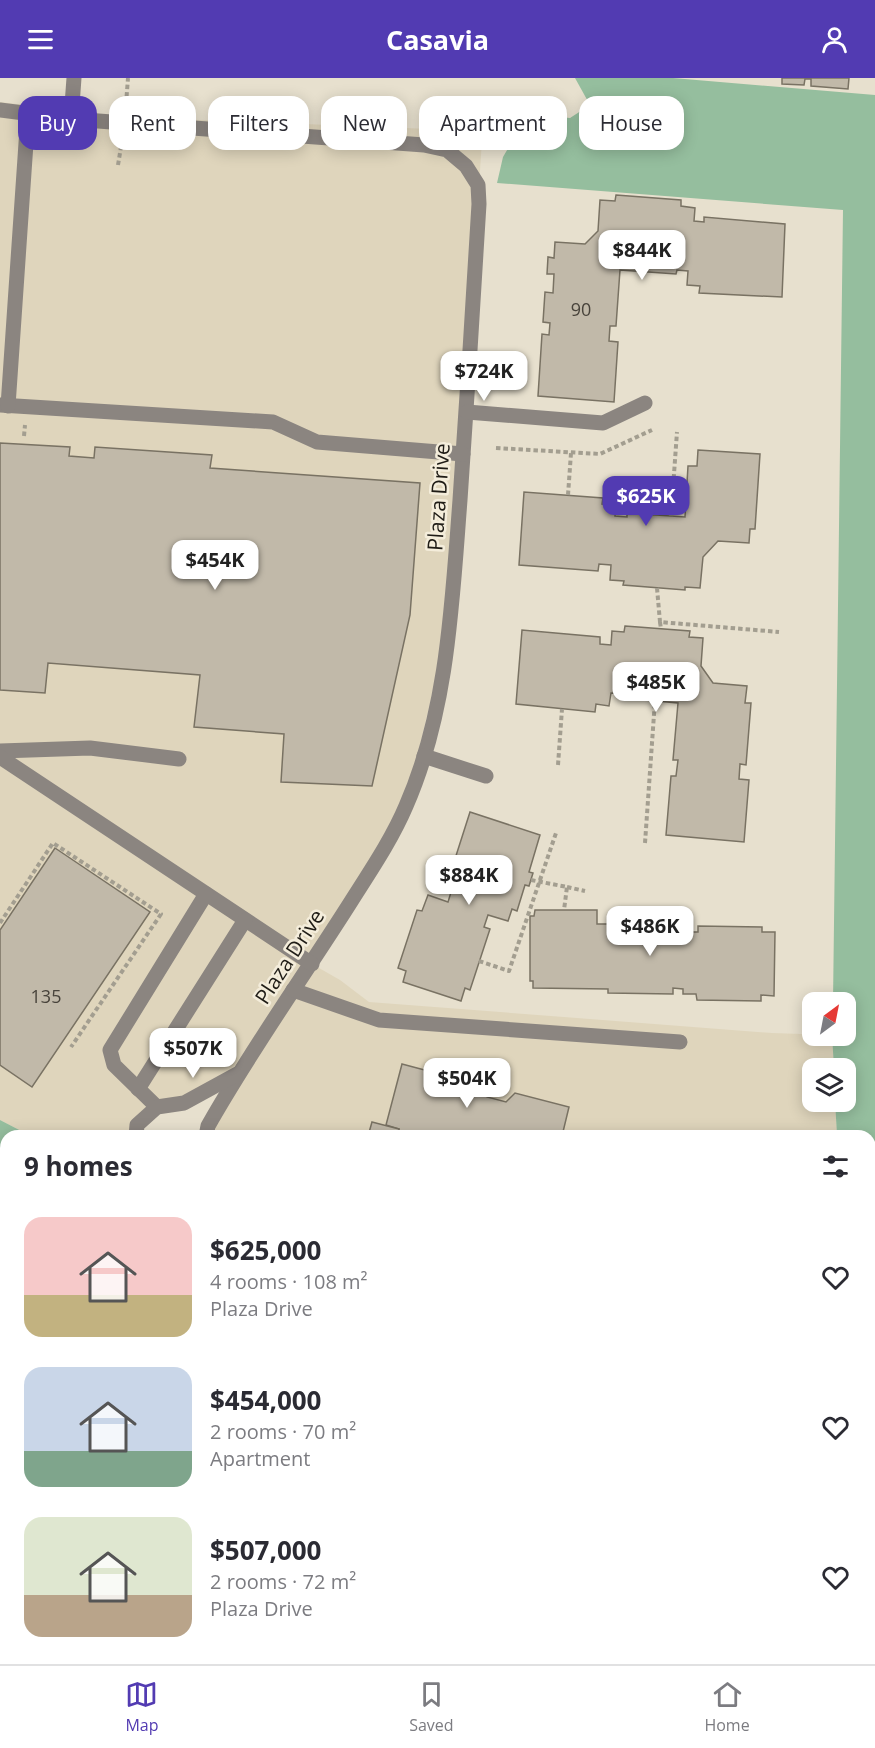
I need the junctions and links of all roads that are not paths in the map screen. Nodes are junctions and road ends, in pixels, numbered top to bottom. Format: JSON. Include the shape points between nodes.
{"nodes":[{"id":1,"x":74,"y":78,"type":"edge"},
{"id":2,"x":73,"y":96,"type":"edge"},
{"id":3,"x":0,"y":110,"type":"edge"},
{"id":4,"x":18,"y":113,"type":"edge"},
{"id":5,"x":97,"y":121,"type":"edge"},
{"id":6,"x":25,"y":150,"type":"edge"},
{"id":7,"x":645,"y":403,"type":"dead end"},
{"id":8,"x":4,"y":406,"type":"edge"},
{"id":9,"x":467,"y":412,"type":"junction"},
{"id":10,"x":463,"y":454,"type":"junction"},
{"id":11,"x":0,"y":751,"type":"edge"},
{"id":12,"x":424,"y":756,"type":"junction"},
{"id":13,"x":0,"y":757,"type":"edge"},
{"id":14,"x":178,"y":759,"type":"dead end"},
{"id":15,"x":486,"y":776,"type":"dead end"},
{"id":16,"x":206,"y":894,"type":"junction"},
{"id":17,"x":245,"y":920,"type":"junction"},
{"id":18,"x":312,"y":964,"type":"junction"},
{"id":19,"x":293,"y":990,"type":"junction"},
{"id":20,"x":680,"y":1042,"type":"dead end"},
{"id":21,"x":237,"y":1074,"type":"junction"},
{"id":22,"x":138,"y":1089,"type":"junction"},
{"id":23,"x":157,"y":1107,"type":"junction"},
{"id":24,"x":137,"y":1130,"type":"edge"},
{"id":25,"x":207,"y":1130,"type":"edge"}],
"edges":[{"from":1,"to":2,"type":"street"},
{"from":3,"to":4,"type":"street","name":"Plaza Drive"},
{"from":5,"to":9,"type":"street","name":"Plaza Drive","via":[[424,145],[447,150],[466,166],[478,185]]},
{"from":6,"to":8,"type":"street"},
{"from":7,"to":9,"type":"street","via":[[603,423]]},
{"from":8,"to":10,"type":"street","via":[[273,422],[317,442]]},
{"from":9,"to":10,"type":"street","name":"Plaza Drive"},
{"from":10,"to":12,"type":"street","name":"Plaza Drive","via":[[452,609],[442,685]]},
{"from":11,"to":14,"type":"street","via":[[90,748]]},
{"from":12,"to":15,"type":"street"},
{"from":12,"to":18,"type":"street","name":"Plaza Drive","via":[[390,839]]},
{"from":13,"to":16,"type":"street"},
{"from":16,"to":17,"type":"street"},
{"from":16,"to":22,"type":"street","via":[[110,1050],[114,1065]]},
{"from":17,"to":18,"type":"street"},
{"from":17,"to":22,"type":"street"},
{"from":18,"to":19,"type":"street","name":"Plaza Drive"},
{"from":19,"to":20,"type":"street","via":[[379,1020]]},
{"from":19,"to":21,"type":"street","name":"Plaza Drive"},
{"from":21,"to":23,"type":"street","name":"Plaza Drive","via":[[184,1103]]},
{"from":21,"to":25,"type":"street","name":"Plaza Drive"},
{"from":22,"to":23,"type":"street"},
{"from":23,"to":24,"type":"street"}]}
